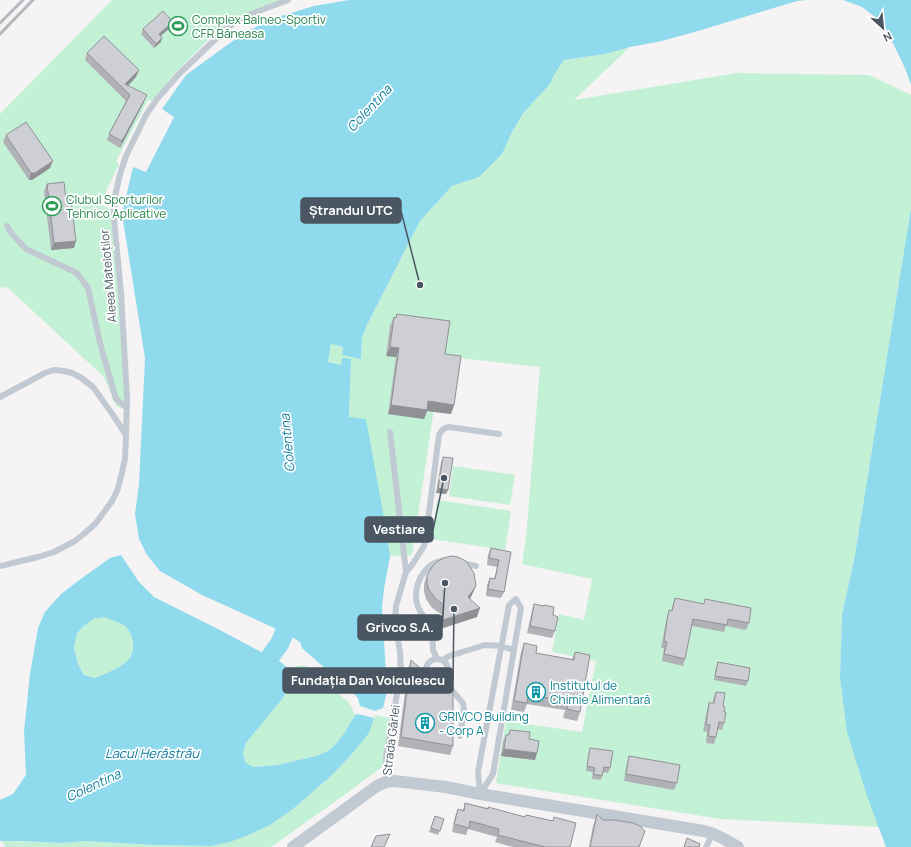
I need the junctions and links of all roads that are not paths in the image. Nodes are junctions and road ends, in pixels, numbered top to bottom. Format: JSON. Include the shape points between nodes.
{"nodes":[{"id":1,"x":288,"y":0,"type":"edge"},
{"id":2,"x":7,"y":226,"type":"dead end"},
{"id":3,"x":0,"y":396,"type":"edge"},
{"id":4,"x":126,"y":408,"type":"junction"},
{"id":5,"x":390,"y":432,"type":"dead end"},
{"id":6,"x":499,"y":434,"type":"dead end"},
{"id":7,"x":126,"y":436,"type":"junction"},
{"id":8,"x":0,"y":566,"type":"edge"},
{"id":9,"x":476,"y":566,"type":"dead end"},
{"id":10,"x":406,"y":572,"type":"junction"},
{"id":11,"x":501,"y":646,"type":"junction"},
{"id":12,"x":514,"y":650,"type":"junction"},
{"id":13,"x":440,"y":660,"type":"junction"},
{"id":14,"x":443,"y":680,"type":"junction"},
{"id":15,"x":490,"y":710,"type":"junction"},
{"id":16,"x":504,"y":714,"type":"junction"},
{"id":17,"x":460,"y":736,"type":"dead end"},
{"id":18,"x":386,"y":782,"type":"junction"},
{"id":19,"x":480,"y":794,"type":"junction"},
{"id":20,"x":713,"y":833,"type":"junction"},
{"id":21,"x":293,"y":847,"type":"edge"},
{"id":22,"x":706,"y":847,"type":"edge"},
{"id":23,"x":738,"y":847,"type":"edge"}],
"edges":[{"from":1,"to":4,"type":"lane","name":"Aleea Mateloților","via":[[241,18],[217,37],[157,98],[126,156],[114,210]]},
{"from":2,"to":4,"type":"lane","via":[[10,233],[26,249],[77,273],[88,288],[116,399]]},
{"from":3,"to":7,"type":"lane","via":[[45,372],[54,370],[72,373],[93,387]]},
{"from":4,"to":7,"type":"lane","name":"Aleea Mateloților"},
{"from":5,"to":10,"type":"lane"},
{"from":6,"to":10,"type":"lane","name":"Strada Gârlei","via":[[449,427],[441,431],[424,546]]},
{"from":7,"to":8,"type":"lane","name":"Aleea Mateloților","via":[[123,469],[117,491],[96,523],[75,541],[54,552]]},
{"from":9,"to":13,"type":"lane","via":[[444,560],[427,568],[417,585],[416,601],[420,612],[432,625],[433,650]]},
{"from":10,"to":18,"type":"lane","name":"Strada Gârlei","via":[[396,606],[401,671],[386,757]]},
{"from":11,"to":12,"type":"lane"},
{"from":11,"to":12,"type":"lane","via":[[509,605],[516,599],[521,608]]},
{"from":11,"to":13,"type":"lane","via":[[485,645]]},
{"from":11,"to":15,"type":"lane"},
{"from":12,"to":16,"type":"lane"},
{"from":13,"to":14,"type":"lane","via":[[449,670]]},
{"from":13,"to":14,"type":"lane","via":[[434,659],[428,663],[426,674],[433,681]]},
{"from":14,"to":17,"type":"lane","via":[[463,703]]},
{"from":15,"to":16,"type":"lane"},
{"from":15,"to":19,"type":"lane","via":[[478,772]]},
{"from":16,"to":19,"type":"lane","via":[[493,774]]},
{"from":18,"to":19,"type":"street","name":"Strada Gârlei","via":[[446,787]]},
{"from":18,"to":21,"type":"street","name":"Strada Gârlei"},
{"from":19,"to":20,"type":"street","name":"Strada Gârlei"},
{"from":20,"to":22,"type":"lane"},
{"from":20,"to":23,"type":"street","name":"Strada Gârlei"}]}
